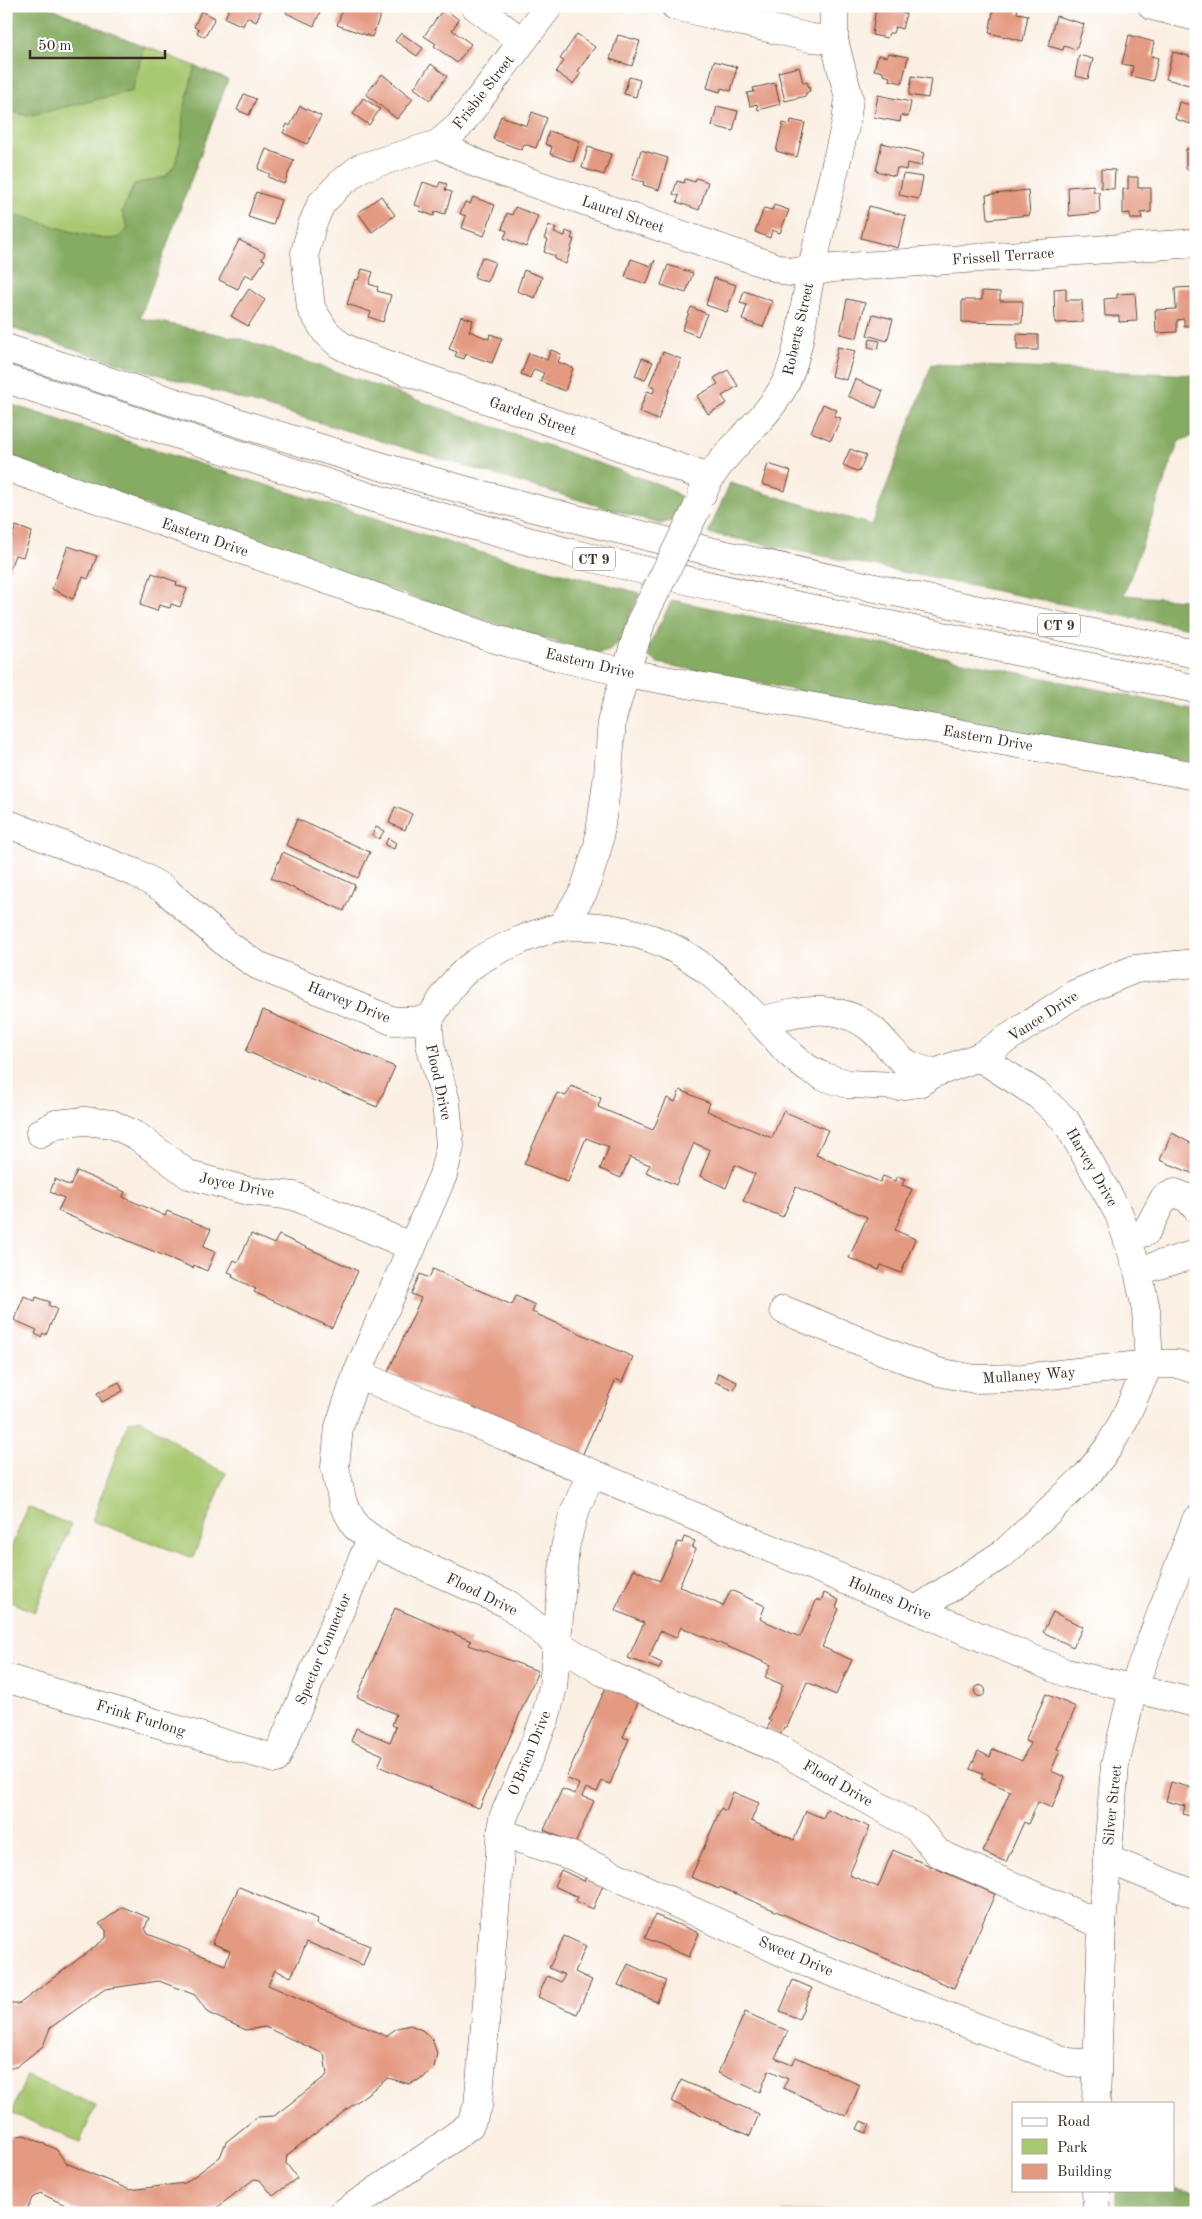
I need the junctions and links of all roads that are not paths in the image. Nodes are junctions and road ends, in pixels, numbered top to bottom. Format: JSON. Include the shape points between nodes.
{"nodes":[{"id":1,"x":475,"y":6,"type":"edge"},
{"id":2,"x":550,"y":6,"type":"edge"},
{"id":3,"x":676,"y":6,"type":"edge"},
{"id":4,"x":834,"y":6,"type":"edge"},
{"id":5,"x":1152,"y":6,"type":"edge"},
{"id":6,"x":1196,"y":17,"type":"edge"},
{"id":7,"x":834,"y":40,"type":"junction"},
{"id":8,"x":521,"y":41,"type":"junction"},
{"id":9,"x":438,"y":144,"type":"junction"},
{"id":10,"x":1196,"y":243,"type":"edge"},
{"id":11,"x":811,"y":272,"type":"junction"},
{"id":12,"x":6,"y":348,"type":"edge"},
{"id":13,"x":358,"y":354,"type":"joint"},
{"id":14,"x":6,"y":379,"type":"edge"},
{"id":15,"x":6,"y":467,"type":"edge"},
{"id":16,"x":708,"y":478,"type":"junction"},
{"id":17,"x":1196,"y":654,"type":"edge"},
{"id":18,"x":626,"y":673,"type":"junction"},
{"id":19,"x":1196,"y":689,"type":"edge"},
{"id":20,"x":1196,"y":776,"type":"edge"},
{"id":21,"x":6,"y":823,"type":"edge"},
{"id":22,"x":561,"y":927,"type":"junction"},
{"id":23,"x":1196,"y":963,"type":"edge"},
{"id":24,"x":429,"y":1020,"type":"junction"},
{"id":25,"x":760,"y":1022,"type":"junction"},
{"id":26,"x":979,"y":1057,"type":"junction"},
{"id":27,"x":935,"y":1073,"type":"junction"},
{"id":28,"x":40,"y":1133,"type":"dead end"},
{"id":29,"x":1196,"y":1208,"type":"edge"},
{"id":30,"x":1137,"y":1234,"type":"junction"},
{"id":31,"x":412,"y":1247,"type":"junction"},
{"id":32,"x":1196,"y":1254,"type":"edge"},
{"id":33,"x":1149,"y":1267,"type":"junction"},
{"id":34,"x":784,"y":1310,"type":"dead end"},
{"id":35,"x":1149,"y":1364,"type":"junction"},
{"id":36,"x":1196,"y":1370,"type":"edge"},
{"id":37,"x":356,"y":1374,"type":"junction"},
{"id":38,"x":591,"y":1472,"type":"junction"},
{"id":39,"x":1196,"y":1520,"type":"edge"},
{"id":40,"x":371,"y":1539,"type":"junction"},
{"id":41,"x":916,"y":1610,"type":"junction"},
{"id":42,"x":558,"y":1644,"type":"junction"},
{"id":43,"x":6,"y":1678,"type":"edge"},
{"id":44,"x":1133,"y":1689,"type":"junction"},
{"id":45,"x":1196,"y":1703,"type":"edge"},
{"id":46,"x":276,"y":1759,"type":"joint"},
{"id":47,"x":501,"y":1832,"type":"junction"},
{"id":48,"x":1107,"y":1859,"type":"junction"},
{"id":49,"x":1196,"y":1895,"type":"edge"},
{"id":50,"x":1102,"y":1926,"type":"junction"},
{"id":51,"x":1096,"y":2064,"type":"junction"},
{"id":52,"x":1096,"y":2102,"type":"edge"},
{"id":53,"x":1096,"y":2192,"type":"edge"},
{"id":54,"x":343,"y":2213,"type":"edge"},
{"id":55,"x":1097,"y":2213,"type":"edge"}],
"edges":[{"from":1,"to":8,"type":"main road"},
{"from":2,"to":8,"type":"main road","name":"Frisbie Street"},
{"from":3,"to":7,"type":"main road","via":[[811,38]]},
{"from":4,"to":7,"type":"main road","name":"Roberts Street"},
{"from":5,"to":6,"type":"main road"},
{"from":7,"to":11,"type":"main road","name":"Roberts Street","via":[[849,98]]},
{"from":8,"to":9,"type":"main road","name":"Frisbie Street","via":[[459,126]]},
{"from":9,"to":11,"type":"main road","name":"Laurel Street","via":[[478,164],[789,272]]},
{"from":9,"to":13,"type":"main road","name":"Frisbie Street","via":[[360,168],[322,204],[312,225],[305,253],[311,308],[335,340]]},
{"from":10,"to":11,"type":"main road","name":"Frissell Terrace"},
{"from":11,"to":16,"type":"main road","name":"Roberts Street","via":[[793,364],[785,383]]},
{"from":12,"to":17,"type":"main road","number":"CT 9","via":[[311,446],[514,503],[748,560]]},
{"from":13,"to":16,"type":"main road","name":"Garden Street"},
{"from":14,"to":19,"type":"main road","number":"CT 9","via":[[370,497],[571,553],[781,602]]},
{"from":15,"to":18,"type":"main road","name":"Eastern Drive","via":[[492,638]]},
{"from":16,"to":18,"type":"main road","name":"Roberts Street","bridge":true,"via":[[642,619]]},
{"from":18,"to":20,"type":"main road","name":"Eastern Drive"},
{"from":18,"to":22,"type":"main road","via":[[612,719],[598,846],[584,891]]},
{"from":21,"to":24,"type":"main road","name":"Harvey Drive","via":[[136,873],[164,889],[228,946],[257,965],[393,1021]]},
{"from":22,"to":24,"type":"main road","via":[[512,944],[474,964],[448,988]]},
{"from":22,"to":25,"type":"main road","via":[[600,928],[642,935],[679,951],[713,975]]},
{"from":23,"to":26,"type":"main road","name":"Vance Drive","via":[[1135,969],[1075,994]]},
{"from":24,"to":31,"type":"main road","name":"Flood Drive","via":[[430,1044],[446,1102],[450,1146],[443,1175]]},
{"from":25,"to":27,"type":"main road","via":[[803,1011],[842,1012],[872,1029],[904,1063]]},
{"from":25,"to":27,"type":"main road","via":[[807,1068],[848,1084],[919,1084]]},
{"from":26,"to":27,"type":"main road"},
{"from":26,"to":30,"type":"main road","name":"Harvey Drive","via":[[1037,1094],[1066,1121],[1119,1214]]},
{"from":28,"to":31,"type":"main road","name":"Joyce Drive","via":[[56,1124],[85,1121],[112,1124],[137,1136],[189,1175],[248,1191],[294,1196]]},
{"from":29,"to":30,"type":"main road","via":[[1187,1198],[1175,1193],[1164,1198]]},
{"from":30,"to":33,"type":"main road","name":"Harvey Drive"},
{"from":31,"to":37,"type":"main road","name":"Flood Drive"},
{"from":32,"to":33,"type":"main road"},
{"from":33,"to":35,"type":"main road","name":"Harvey Drive","via":[[1146,1310]]},
{"from":34,"to":35,"type":"main road","name":"Mullaney Way","via":[[938,1372],[974,1379],[1023,1378]]},
{"from":35,"to":36,"type":"main road","name":"Mullaney Way","via":[[1178,1364]]},
{"from":35,"to":41,"type":"main road","via":[[1123,1422],[1087,1476],[1004,1553]]},
{"from":37,"to":38,"type":"main road","name":"Holmes Drive"},
{"from":37,"to":40,"type":"main road","name":"Flood Drive","via":[[339,1427],[336,1467],[343,1504],[356,1527]]},
{"from":38,"to":41,"type":"main road","name":"Holmes Drive"},
{"from":38,"to":42,"type":"main road","name":"O'Brien Drive","via":[[573,1516],[565,1548]]},
{"from":39,"to":44,"type":"main road","name":"Silver Street"},
{"from":40,"to":42,"type":"main road","name":"Flood Drive","via":[[386,1549],[508,1604]]},
{"from":40,"to":46,"type":"main road","name":"Spector Connector"},
{"from":41,"to":44,"type":"main road","name":"Holmes Drive","via":[[1066,1673]]},
{"from":42,"to":47,"type":"main road","name":"O'Brien Drive","via":[[545,1719],[503,1818]]},
{"from":42,"to":50,"type":"main road","name":"Flood Drive","via":[[603,1672],[783,1752],[917,1828],[938,1853]]},
{"from":43,"to":46,"type":"main road","name":"Frink Furlong"},
{"from":44,"to":45,"type":"main road","name":"Holmes Drive"},
{"from":44,"to":48,"type":"main road","name":"Silver Street","via":[[1115,1765]]},
{"from":47,"to":51,"type":"main road","name":"Sweet Drive","via":[[572,1856],[802,1961],[1068,2062]]},
{"from":47,"to":54,"type":"main road","name":"O'Brien Drive","via":[[478,2106],[470,2125]]},
{"from":48,"to":49,"type":"main road"},
{"from":48,"to":50,"type":"main road","name":"Silver Street"},
{"from":50,"to":51,"type":"main road","name":"Silver Street"},
{"from":51,"to":52,"type":"main road","name":"Silver Street"},
{"from":53,"to":55,"type":"main road"}]}
